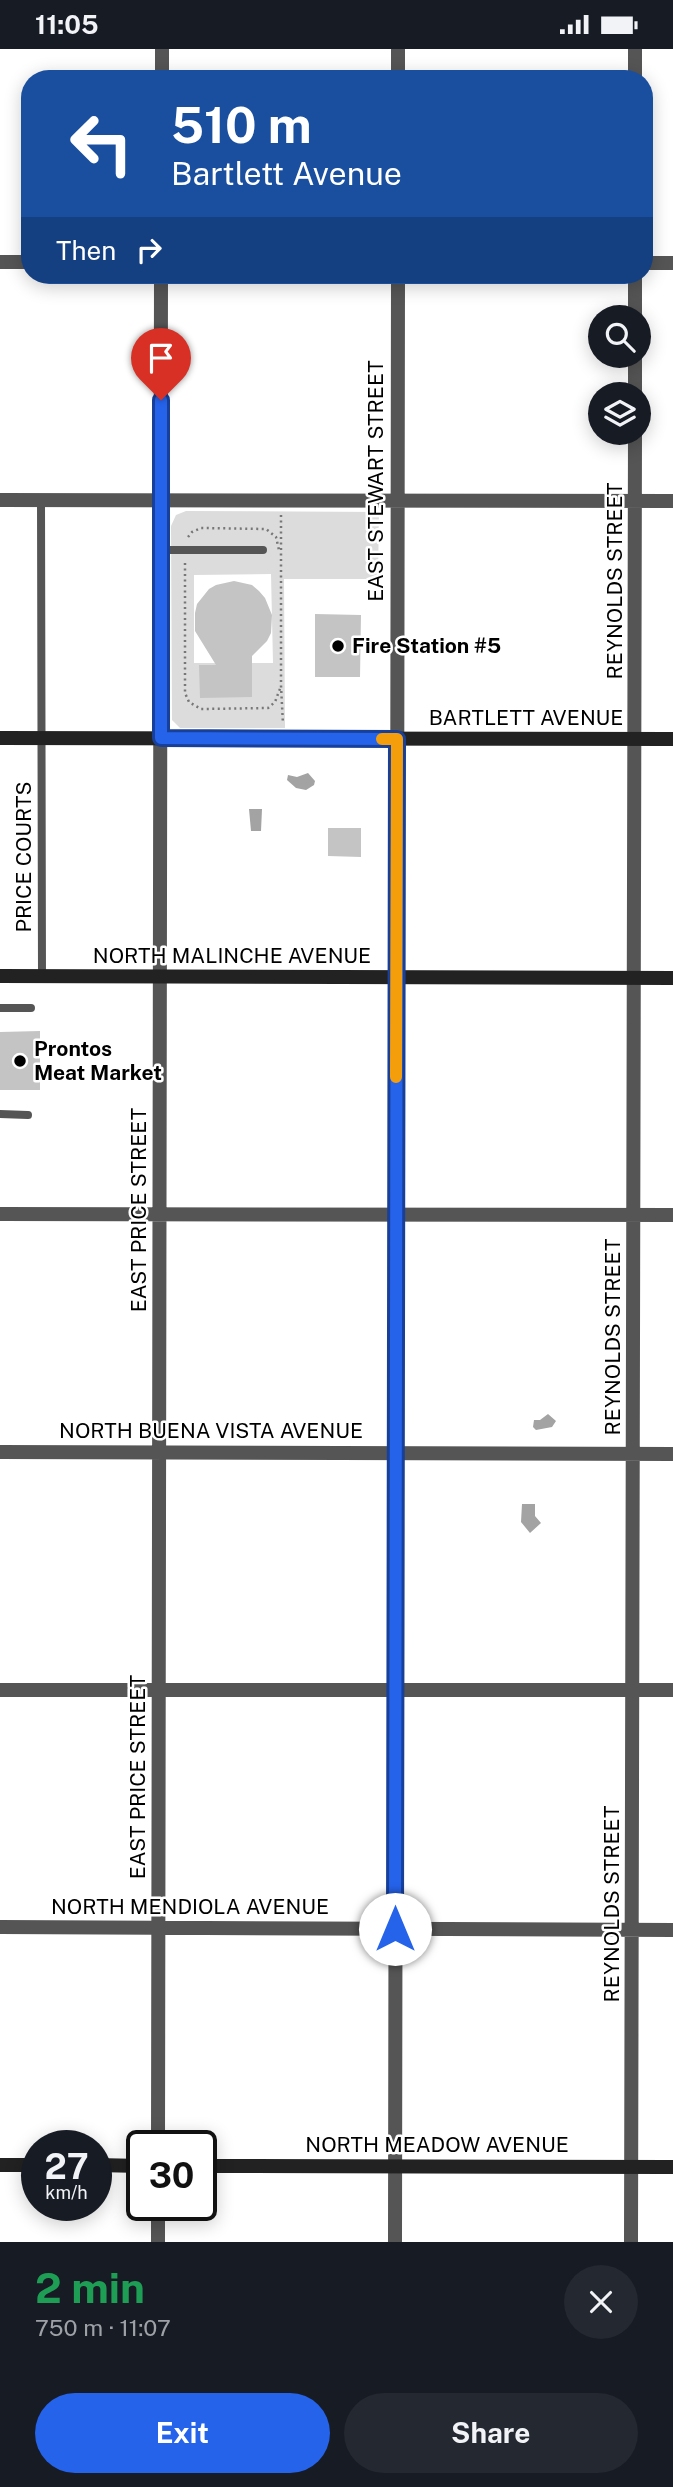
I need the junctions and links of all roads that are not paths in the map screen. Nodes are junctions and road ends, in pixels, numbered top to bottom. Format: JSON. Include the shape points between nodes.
{"nodes":[{"id":1,"x":162,"y":49,"type":"edge"},
{"id":2,"x":398,"y":49,"type":"edge"},
{"id":3,"x":635,"y":49,"type":"edge"},
{"id":4,"x":162,"y":70,"type":"edge"},
{"id":5,"x":398,"y":70,"type":"edge"},
{"id":6,"x":635,"y":70,"type":"edge"},
{"id":7,"x":0,"y":262,"type":"edge"},
{"id":8,"x":21,"y":262,"type":"edge"},
{"id":9,"x":653,"y":263,"type":"edge"},
{"id":10,"x":673,"y":263,"type":"edge"},
{"id":11,"x":161,"y":284,"type":"edge"},
{"id":12,"x":398,"y":284,"type":"edge"},
{"id":13,"x":635,"y":284,"type":"edge"},
{"id":14,"x":635,"y":305,"type":"edge"},
{"id":15,"x":635,"y":445,"type":"edge"},
{"id":16,"x":0,"y":500,"type":"edge"},
{"id":17,"x":41,"y":500,"type":"junction"},
{"id":18,"x":161,"y":501,"type":"junction"},
{"id":19,"x":397,"y":501,"type":"junction"},
{"id":20,"x":636,"y":501,"type":"junction"},
{"id":21,"x":673,"y":501,"type":"edge"},
{"id":22,"x":161,"y":550,"type":"junction"},
{"id":23,"x":262,"y":550,"type":"dead end"},
{"id":24,"x":0,"y":738,"type":"edge"},
{"id":25,"x":41,"y":738,"type":"junction"},
{"id":26,"x":161,"y":738,"type":"junction"},
{"id":27,"x":397,"y":739,"type":"junction"},
{"id":28,"x":636,"y":739,"type":"junction"},
{"id":29,"x":673,"y":739,"type":"edge"},
{"id":30,"x":0,"y":976,"type":"edge"},
{"id":31,"x":41,"y":976,"type":"junction"},
{"id":32,"x":160,"y":977,"type":"junction"},
{"id":33,"x":396,"y":977,"type":"junction"},
{"id":34,"x":635,"y":978,"type":"junction"},
{"id":35,"x":673,"y":978,"type":"edge"},
{"id":36,"x":0,"y":1008,"type":"edge"},
{"id":37,"x":31,"y":1008,"type":"dead end"},
{"id":38,"x":0,"y":1114,"type":"edge"},
{"id":39,"x":28,"y":1115,"type":"dead end"},
{"id":40,"x":0,"y":1214,"type":"edge"},
{"id":41,"x":160,"y":1214,"type":"junction"},
{"id":42,"x":396,"y":1215,"type":"junction"},
{"id":43,"x":635,"y":1215,"type":"junction"},
{"id":44,"x":673,"y":1215,"type":"edge"},
{"id":45,"x":0,"y":1452,"type":"edge"},
{"id":46,"x":159,"y":1452,"type":"junction"},
{"id":47,"x":396,"y":1453,"type":"junction"},
{"id":48,"x":634,"y":1454,"type":"junction"},
{"id":49,"x":673,"y":1454,"type":"edge"},
{"id":50,"x":0,"y":1689,"type":"edge"},
{"id":51,"x":159,"y":1690,"type":"junction"},
{"id":52,"x":395,"y":1690,"type":"junction"},
{"id":53,"x":634,"y":1690,"type":"junction"},
{"id":54,"x":673,"y":1690,"type":"edge"},
{"id":55,"x":0,"y":1927,"type":"edge"},
{"id":56,"x":158,"y":1928,"type":"junction"},
{"id":57,"x":395,"y":1929,"type":"junction"},
{"id":58,"x":633,"y":1930,"type":"junction"},
{"id":59,"x":673,"y":1930,"type":"edge"},
{"id":60,"x":158,"y":2130,"type":"edge"},
{"id":61,"x":0,"y":2165,"type":"edge"},
{"id":62,"x":21,"y":2165,"type":"edge"},
{"id":63,"x":217,"y":2166,"type":"edge"},
{"id":64,"x":395,"y":2166,"type":"junction"},
{"id":65,"x":632,"y":2166,"type":"junction"},
{"id":66,"x":673,"y":2167,"type":"edge"},
{"id":67,"x":158,"y":2221,"type":"edge"},
{"id":68,"x":158,"y":2242,"type":"edge"},
{"id":69,"x":395,"y":2242,"type":"edge"},
{"id":70,"x":631,"y":2242,"type":"edge"}],
"edges":[{"from":1,"to":4,"type":"street"},
{"from":2,"to":5,"type":"street"},
{"from":3,"to":6,"type":"street"},
{"from":7,"to":8,"type":"street"},
{"from":9,"to":10,"type":"street"},
{"from":11,"to":18,"type":"street","name":"EAST PRICE STREET"},
{"from":12,"to":19,"type":"street","name":"EAST STEWART STREET"},
{"from":13,"to":14,"type":"street"},
{"from":15,"to":20,"type":"street","name":"REYNOLDS STREET"},
{"from":16,"to":17,"type":"street"},
{"from":17,"to":18,"type":"street"},
{"from":17,"to":25,"type":"lane","name":"PRICE COURTS"},
{"from":18,"to":19,"type":"street"},
{"from":18,"to":22,"type":"street","name":"EAST PRICE STREET"},
{"from":19,"to":20,"type":"street"},
{"from":19,"to":27,"type":"street","name":"EAST STEWART STREET"},
{"from":20,"to":21,"type":"street"},
{"from":20,"to":28,"type":"street","name":"REYNOLDS STREET"},
{"from":22,"to":23,"type":"lane"},
{"from":22,"to":26,"type":"street","name":"EAST PRICE STREET"},
{"from":24,"to":25,"type":"main road","name":"BARTLETT AVENUE"},
{"from":25,"to":26,"type":"main road","name":"BARTLETT AVENUE"},
{"from":25,"to":31,"type":"lane","name":"PRICE COURTS"},
{"from":26,"to":27,"type":"main road","name":"BARTLETT AVENUE"},
{"from":26,"to":32,"type":"street","name":"EAST PRICE STREET"},
{"from":27,"to":28,"type":"main road","name":"BARTLETT AVENUE"},
{"from":27,"to":33,"type":"street","name":"EAST STEWART STREET"},
{"from":28,"to":29,"type":"main road","name":"BARTLETT AVENUE"},
{"from":28,"to":34,"type":"street","name":"REYNOLDS STREET"},
{"from":30,"to":31,"type":"main road","name":"NORTH MALINCHE AVENUE"},
{"from":31,"to":32,"type":"main road","name":"NORTH MALINCHE AVENUE"},
{"from":32,"to":33,"type":"main road","name":"NORTH MALINCHE AVENUE"},
{"from":32,"to":41,"type":"street","name":"EAST PRICE STREET"},
{"from":33,"to":34,"type":"main road","name":"NORTH MALINCHE AVENUE"},
{"from":33,"to":42,"type":"street","name":"EAST STEWART STREET"},
{"from":34,"to":35,"type":"main road","name":"NORTH MALINCHE AVENUE"},
{"from":34,"to":43,"type":"street","name":"REYNOLDS STREET"},
{"from":36,"to":37,"type":"lane"},
{"from":38,"to":39,"type":"lane"},
{"from":40,"to":41,"type":"street"},
{"from":41,"to":42,"type":"street"},
{"from":41,"to":46,"type":"street","name":"EAST PRICE STREET"},
{"from":42,"to":43,"type":"street"},
{"from":42,"to":47,"type":"street","name":"EAST STEWART STREET"},
{"from":43,"to":44,"type":"street"},
{"from":43,"to":48,"type":"street","name":"REYNOLDS STREET"},
{"from":45,"to":46,"type":"street","name":"NORTH BUENA VISTA AVENUE"},
{"from":46,"to":47,"type":"street","name":"NORTH BUENA VISTA AVENUE"},
{"from":46,"to":51,"type":"street","name":"EAST PRICE STREET"},
{"from":47,"to":48,"type":"street","name":"NORTH BUENA VISTA AVENUE"},
{"from":47,"to":52,"type":"street","name":"EAST STEWART STREET"},
{"from":48,"to":49,"type":"street","name":"NORTH BUENA VISTA AVENUE"},
{"from":48,"to":53,"type":"street","name":"REYNOLDS STREET"},
{"from":50,"to":51,"type":"street"},
{"from":51,"to":52,"type":"street"},
{"from":51,"to":56,"type":"street","name":"EAST PRICE STREET"},
{"from":52,"to":53,"type":"street"},
{"from":52,"to":57,"type":"street","name":"EAST STEWART STREET"},
{"from":53,"to":54,"type":"street"},
{"from":53,"to":58,"type":"street","name":"REYNOLDS STREET"},
{"from":55,"to":56,"type":"street","name":"NORTH MENDIOLA AVENUE"},
{"from":56,"to":57,"type":"street","name":"NORTH MENDIOLA AVENUE"},
{"from":56,"to":60,"type":"street","name":"EAST PRICE STREET"},
{"from":57,"to":58,"type":"street","name":"NORTH MENDIOLA AVENUE"},
{"from":57,"to":64,"type":"street","name":"EAST STEWART STREET"},
{"from":58,"to":59,"type":"street","name":"NORTH MENDIOLA AVENUE"},
{"from":58,"to":65,"type":"street","name":"REYNOLDS STREET"},
{"from":61,"to":62,"type":"main road"},
{"from":63,"to":64,"type":"main road","name":"NORTH MEADOW AVENUE"},
{"from":64,"to":65,"type":"main road","name":"NORTH MEADOW AVENUE"},
{"from":64,"to":69,"type":"street","name":"EAST STEWART STREET"},
{"from":65,"to":66,"type":"main road","name":"NORTH MEADOW AVENUE"},
{"from":65,"to":70,"type":"street","name":"REYNOLDS STREET"},
{"from":67,"to":68,"type":"street"}]}
